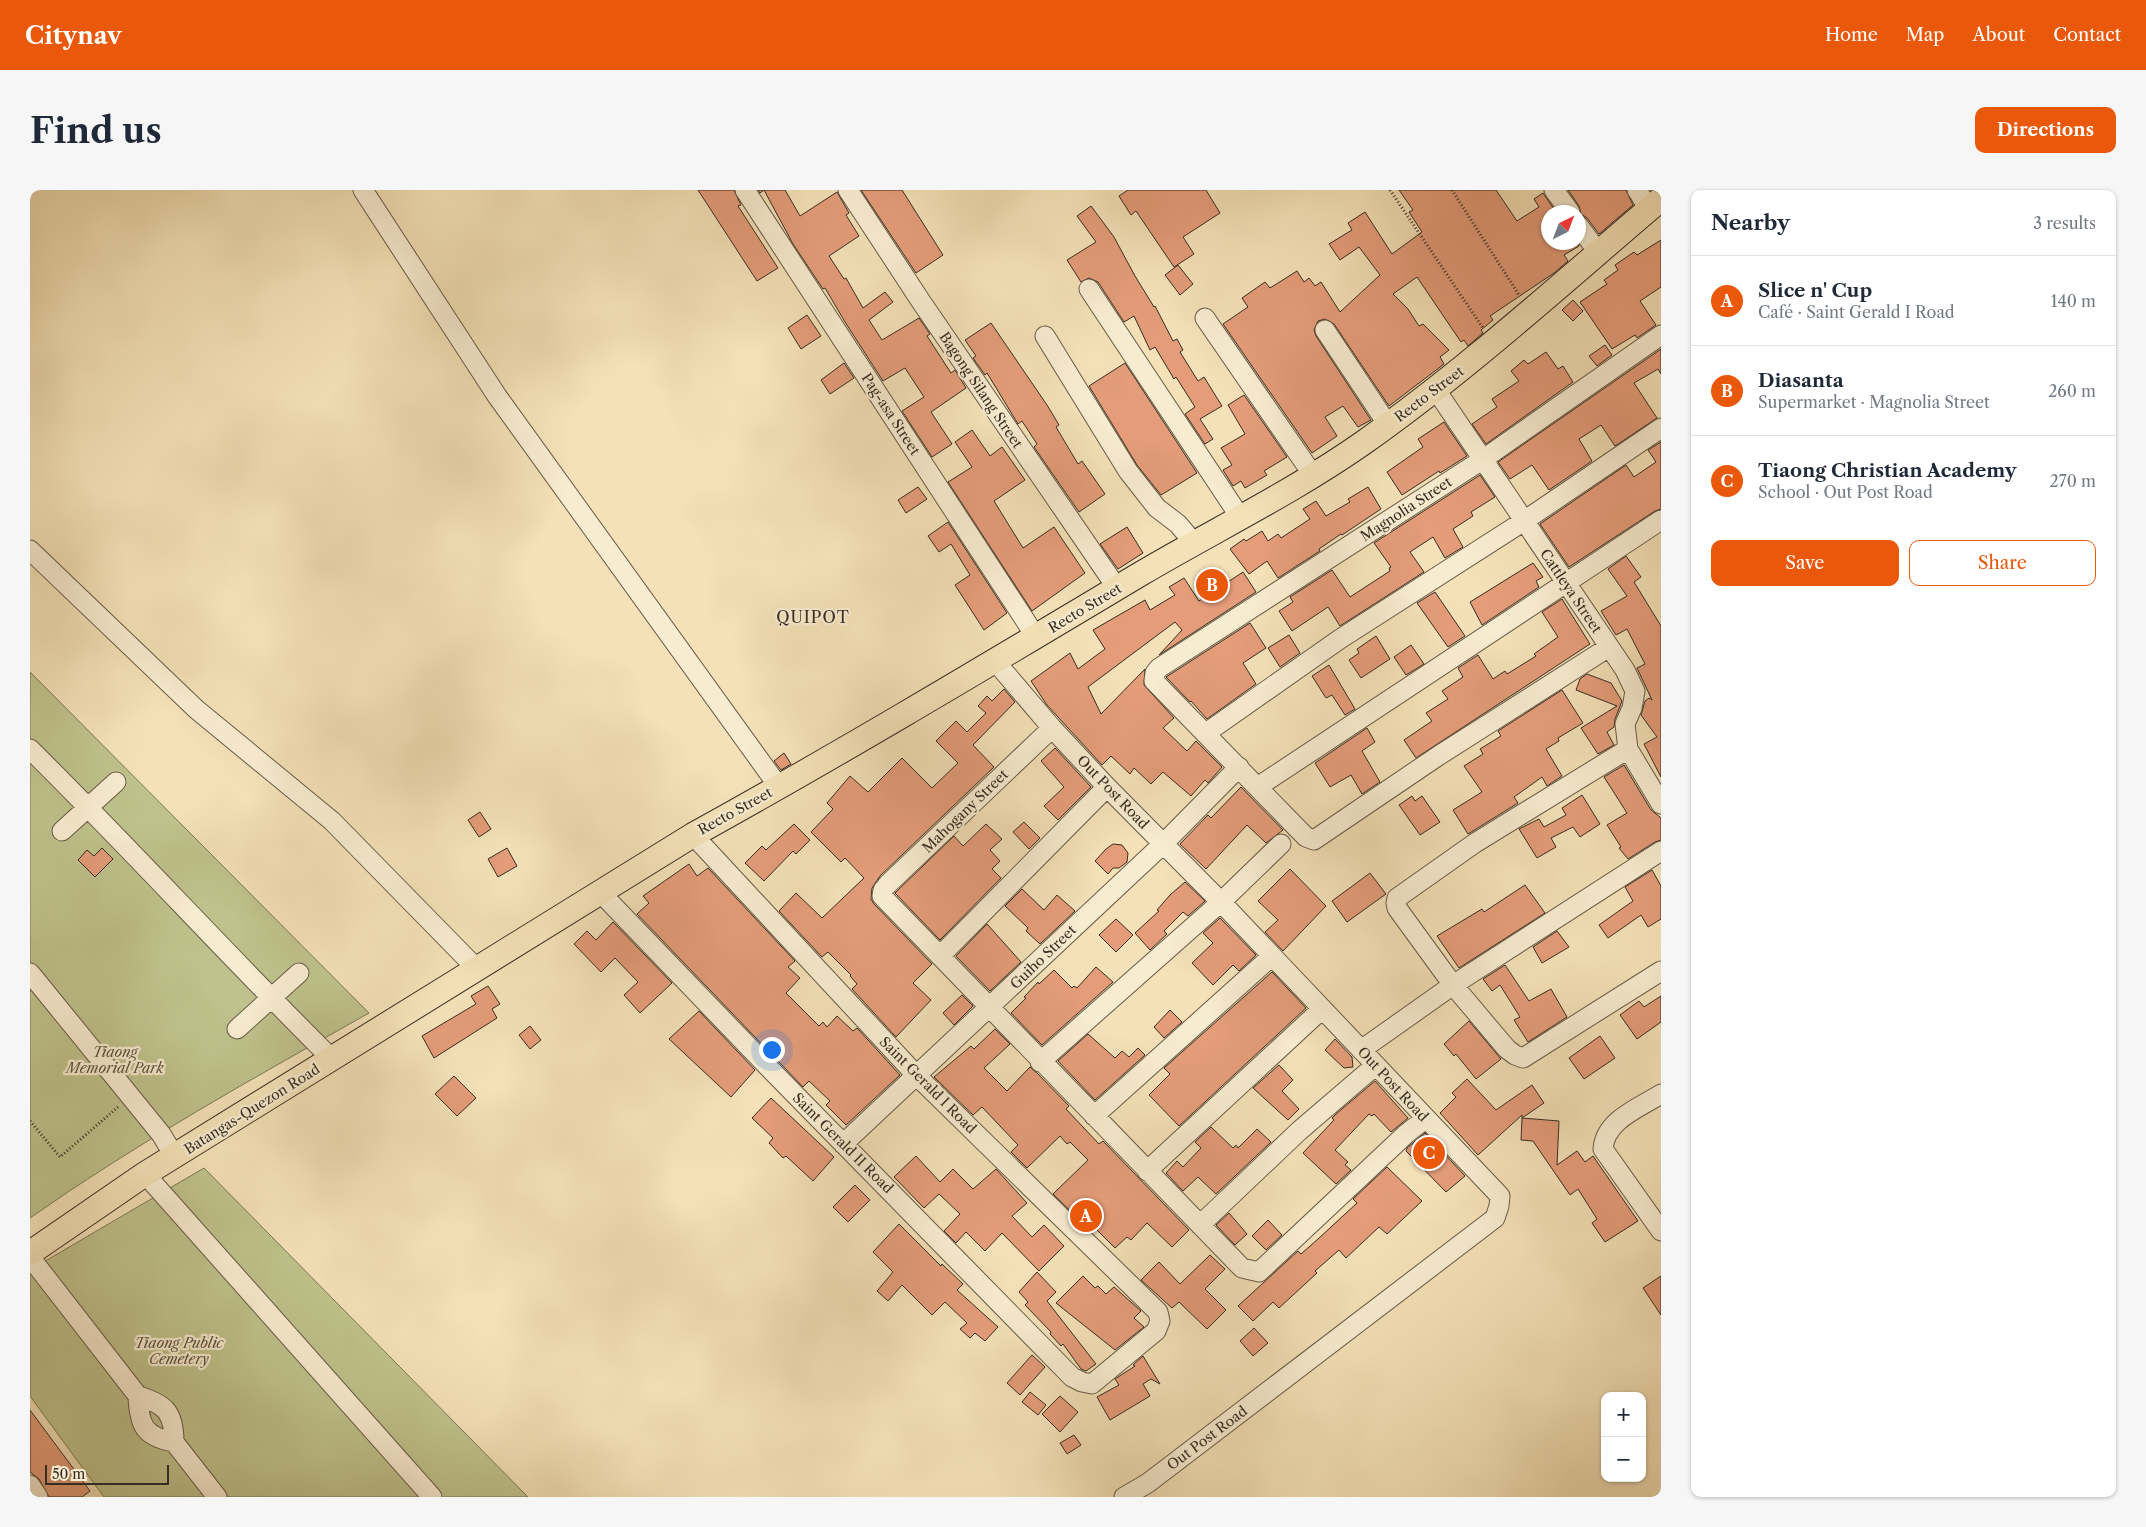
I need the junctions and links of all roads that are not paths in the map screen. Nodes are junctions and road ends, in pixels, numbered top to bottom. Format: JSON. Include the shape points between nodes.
{"nodes":[{"id":1,"x":363,"y":190,"type":"edge"},
{"id":2,"x":745,"y":190,"type":"edge"},
{"id":3,"x":848,"y":190,"type":"edge"},
{"id":4,"x":1554,"y":190,"type":"edge"},
{"id":5,"x":1649,"y":199,"type":"edge"},
{"id":6,"x":1565,"y":205,"type":"edge"},
{"id":7,"x":1586,"y":236,"type":"edge"},
{"id":8,"x":1598,"y":252,"type":"junction"},
{"id":9,"x":1089,"y":289,"type":"dead end"},
{"id":10,"x":1204,"y":318,"type":"dead end"},
{"id":11,"x":1325,"y":330,"type":"dead end"},
{"id":12,"x":1661,"y":335,"type":"edge"},
{"id":13,"x":1045,"y":336,"type":"dead end"},
{"id":14,"x":1436,"y":390,"type":"junction"},
{"id":15,"x":1388,"y":424,"type":"junction"},
{"id":16,"x":1661,"y":428,"type":"edge"},
{"id":17,"x":1482,"y":460,"type":"junction"},
{"id":18,"x":1313,"y":475,"type":"junction"},
{"id":19,"x":1240,"y":517,"type":"junction"},
{"id":20,"x":1661,"y":520,"type":"edge"},
{"id":21,"x":1524,"y":521,"type":"junction"},
{"id":22,"x":1194,"y":543,"type":"junction"},
{"id":23,"x":30,"y":550,"type":"edge"},
{"id":24,"x":1566,"y":585,"type":"junction"},
{"id":25,"x":1117,"y":588,"type":"junction"},
{"id":26,"x":1036,"y":637,"type":"junction"},
{"id":27,"x":1609,"y":647,"type":"junction"},
{"id":28,"x":996,"y":661,"type":"junction"},
{"id":29,"x":1052,"y":728,"type":"junction"},
{"id":30,"x":1206,"y":733,"type":"junction"},
{"id":31,"x":30,"y":749,"type":"edge"},
{"id":32,"x":1628,"y":749,"type":"junction"},
{"id":33,"x":1239,"y":767,"type":"junction"},
{"id":34,"x":116,"y":782,"type":"dead end"},
{"id":35,"x":1258,"y":786,"type":"junction"},
{"id":36,"x":779,"y":787,"type":"junction"},
{"id":37,"x":1108,"y":787,"type":"junction"},
{"id":38,"x":1661,"y":804,"type":"edge"},
{"id":39,"x":89,"y":808,"type":"junction"},
{"id":40,"x":62,"y":831,"type":"dead end"},
{"id":41,"x":693,"y":834,"type":"junction"},
{"id":42,"x":1163,"y":844,"type":"junction"},
{"id":43,"x":1281,"y":844,"type":"dead end"},
{"id":44,"x":1661,"y":851,"type":"edge"},
{"id":45,"x":600,"y":892,"type":"junction"},
{"id":46,"x":1221,"y":902,"type":"junction"},
{"id":47,"x":940,"y":956,"type":"junction"},
{"id":48,"x":1272,"y":956,"type":"junction"},
{"id":49,"x":476,"y":968,"type":"junction"},
{"id":50,"x":1661,"y":971,"type":"edge"},
{"id":51,"x":299,"y":973,"type":"dead end"},
{"id":52,"x":30,"y":974,"type":"edge"},
{"id":53,"x":1453,"y":985,"type":"junction"},
{"id":54,"x":271,"y":999,"type":"junction"},
{"id":55,"x":990,"y":1008,"type":"junction"},
{"id":56,"x":1322,"y":1009,"type":"junction"},
{"id":57,"x":237,"y":1029,"type":"dead end"},
{"id":58,"x":1361,"y":1050,"type":"junction"},
{"id":59,"x":332,"y":1059,"type":"junction"},
{"id":60,"x":1040,"y":1062,"type":"junction"},
{"id":61,"x":1376,"y":1065,"type":"junction"},
{"id":62,"x":917,"y":1076,"type":"junction"},
{"id":63,"x":1661,"y":1094,"type":"edge"},
{"id":64,"x":1094,"y":1116,"type":"junction"},
{"id":65,"x":1425,"y":1119,"type":"junction"},
{"id":66,"x":843,"y":1144,"type":"junction"},
{"id":67,"x":175,"y":1157,"type":"junction"},
{"id":68,"x":1147,"y":1171,"type":"junction"},
{"id":69,"x":145,"y":1174,"type":"junction"},
{"id":70,"x":1200,"y":1225,"type":"junction"},
{"id":71,"x":1661,"y":1231,"type":"edge"},
{"id":72,"x":30,"y":1253,"type":"edge"},
{"id":73,"x":30,"y":1257,"type":"edge"},
{"id":74,"x":1092,"y":1384,"type":"joint"},
{"id":75,"x":138,"y":1396,"type":"junction"},
{"id":76,"x":174,"y":1442,"type":"junction"},
{"id":77,"x":30,"y":1485,"type":"edge"},
{"id":78,"x":38,"y":1497,"type":"edge"},
{"id":79,"x":217,"y":1497,"type":"edge"},
{"id":80,"x":432,"y":1497,"type":"edge"},
{"id":81,"x":1124,"y":1497,"type":"edge"}],
"edges":[{"from":1,"to":36,"type":"street","via":[[498,396]]},
{"from":2,"to":26,"type":"street","name":"Pag-asa Street"},
{"from":3,"to":25,"type":"street","name":"Bagong Silang Street"},
{"from":4,"to":6,"type":"street"},
{"from":5,"to":8,"type":"main road","name":"Recto Street"},
{"from":7,"to":8,"type":"street"},
{"from":8,"to":14,"type":"main road","name":"Recto Street"},
{"from":9,"to":19,"type":"street"},
{"from":10,"to":18,"type":"street"},
{"from":11,"to":15,"type":"street"},
{"from":12,"to":17,"type":"street","name":"Magnolia Street"},
{"from":13,"to":22,"type":"street","via":[[1128,471],[1157,508],[1178,524]]},
{"from":14,"to":15,"type":"main road","name":"Recto Street"},
{"from":14,"to":17,"type":"street","name":"Cattleya Street"},
{"from":15,"to":18,"type":"main road","name":"Recto Street"},
{"from":16,"to":21,"type":"street"},
{"from":17,"to":21,"type":"street","name":"Cattleya Street"},
{"from":17,"to":30,"type":"street","name":"Magnolia Street","via":[[1159,668],[1154,681]]},
{"from":18,"to":19,"type":"main road","name":"Recto Street"},
{"from":19,"to":22,"type":"main road","name":"Recto Street"},
{"from":20,"to":24,"type":"street"},
{"from":21,"to":24,"type":"street","name":"Cattleya Street"},
{"from":21,"to":30,"type":"street","via":[[1340,639]]},
{"from":22,"to":25,"type":"main road","name":"Recto Street"},
{"from":23,"to":49,"type":"street","via":[[196,710],[332,821]]},
{"from":24,"to":27,"type":"street","name":"Cattleya Street"},
{"from":24,"to":35,"type":"street"},
{"from":25,"to":26,"type":"main road","name":"Recto Street"},
{"from":26,"to":28,"type":"main road","name":"Recto Street"},
{"from":27,"to":32,"type":"street","name":"Cattleya Street","via":[[1635,690],[1625,724]]},
{"from":27,"to":35,"type":"street","via":[[1314,840],[1302,833]]},
{"from":28,"to":29,"type":"street","name":"Out Post Road"},
{"from":28,"to":36,"type":"main road","name":"Recto Street"},
{"from":29,"to":37,"type":"street","name":"Out Post Road"},
{"from":29,"to":47,"type":"street","name":"Mahogany Street","via":[[883,890],[882,896]]},
{"from":30,"to":33,"type":"street"},
{"from":31,"to":39,"type":"street"},
{"from":32,"to":38,"type":"street","name":"Cattleya Street"},
{"from":32,"to":53,"type":"street","via":[[1475,843],[1398,898],[1397,908]]},
{"from":33,"to":35,"type":"street"},
{"from":33,"to":42,"type":"street","name":"Guiho Street"},
{"from":34,"to":39,"type":"street"},
{"from":36,"to":41,"type":"main road","name":"Recto Street"},
{"from":37,"to":42,"type":"street","name":"Out Post Road"},
{"from":37,"to":47,"type":"street"},
{"from":39,"to":40,"type":"street"},
{"from":39,"to":54,"type":"street"},
{"from":41,"to":45,"type":"main road","name":"Recto Street"},
{"from":41,"to":62,"type":"street","name":"Saint Gerald I Road"},
{"from":42,"to":46,"type":"street","name":"Out Post Road"},
{"from":42,"to":55,"type":"street","name":"Guiho Street"},
{"from":43,"to":46,"type":"street"},
{"from":44,"to":53,"type":"street"},
{"from":45,"to":49,"type":"main road","name":"Recto Street"},
{"from":45,"to":66,"type":"street","name":"Saint Gerald II Road"},
{"from":46,"to":48,"type":"street","name":"Out Post Road"},
{"from":46,"to":60,"type":"street"},
{"from":47,"to":55,"type":"street"},
{"from":48,"to":56,"type":"street","name":"Out Post Road"},
{"from":48,"to":64,"type":"street"},
{"from":49,"to":59,"type":"main road","name":"Batangas-Quezon Road"},
{"from":50,"to":53,"type":"street","via":[[1523,1058],[1507,1049]]},
{"from":51,"to":54,"type":"street"},
{"from":52,"to":67,"type":"street","via":[[131,1096]]},
{"from":53,"to":58,"type":"street"},
{"from":54,"to":57,"type":"street"},
{"from":54,"to":59,"type":"street"},
{"from":55,"to":60,"type":"street"},
{"from":55,"to":62,"type":"street","name":"Guiho Street"},
{"from":56,"to":58,"type":"street","name":"Out Post Road"},
{"from":56,"to":68,"type":"street"},
{"from":58,"to":61,"type":"street","name":"Out Post Road"},
{"from":59,"to":67,"type":"main road","name":"Batangas-Quezon Road"},
{"from":60,"to":64,"type":"street"},
{"from":61,"to":65,"type":"street","name":"Out Post Road"},
{"from":61,"to":70,"type":"street","via":[[1299,1131]]},
{"from":62,"to":66,"type":"street","name":"Guiho Street"},
{"from":62,"to":74,"type":"street","name":"Saint Gerald I Road","via":[[1158,1312],[1160,1322],[1156,1331]]},
{"from":63,"to":71,"type":"street","via":[[1612,1125],[1604,1138],[1604,1149]]},
{"from":64,"to":68,"type":"street"},
{"from":65,"to":70,"type":"street","via":[[1259,1272],[1242,1268]]},
{"from":65,"to":81,"type":"street","name":"Out Post Road","via":[[1500,1196],[1495,1218],[1148,1484]]},
{"from":66,"to":74,"type":"street","name":"Saint Gerald II Road","via":[[1072,1376]]},
{"from":67,"to":69,"type":"main road","name":"Batangas-Quezon Road"},
{"from":68,"to":70,"type":"street"},
{"from":69,"to":72,"type":"main road","name":"Batangas-Quezon Road"},
{"from":69,"to":80,"type":"street"},
{"from":73,"to":75,"type":"street"},
{"from":75,"to":76,"type":"street","via":[[155,1401],[168,1411],[174,1425]]},
{"from":75,"to":76,"type":"street","via":[[138,1415],[146,1429],[157,1439]]},
{"from":76,"to":79,"type":"street"},
{"from":77,"to":78,"type":"street"}]}
